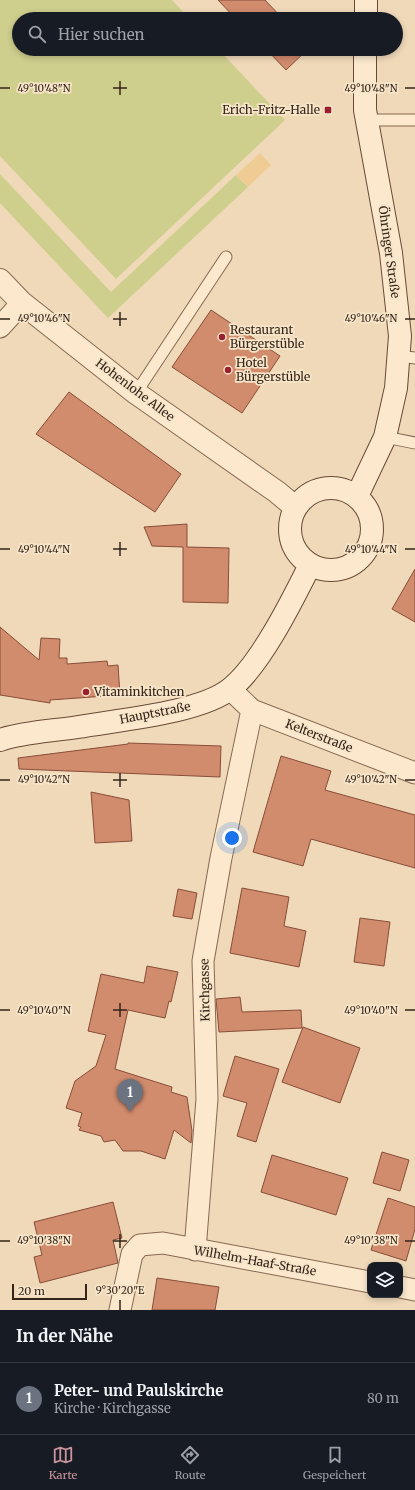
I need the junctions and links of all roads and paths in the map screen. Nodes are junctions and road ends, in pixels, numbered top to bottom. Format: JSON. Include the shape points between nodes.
{"nodes":[{"id":1,"x":366,"y":0,"type":"edge"},
{"id":2,"x":366,"y":12,"type":"edge"},
{"id":3,"x":365,"y":56,"type":"edge"},
{"id":4,"x":367,"y":120,"type":"junction"},
{"id":5,"x":415,"y":120,"type":"edge"},
{"id":6,"x":226,"y":257,"type":"dead end"},
{"id":7,"x":0,"y":280,"type":"edge"},
{"id":8,"x":22,"y":303,"type":"junction"},
{"id":9,"x":0,"y":327,"type":"edge"},
{"id":10,"x":407,"y":357,"type":"edge"},
{"id":11,"x":136,"y":393,"type":"junction"},
{"id":12,"x":385,"y":437,"type":"junction"},
{"id":13,"x":415,"y":443,"type":"edge"},
{"id":14,"x":357,"y":496,"type":"junction"},
{"id":15,"x":295,"y":506,"type":"junction"},
{"id":16,"x":310,"y":565,"type":"junction"},
{"id":17,"x":230,"y":690,"type":"junction"},
{"id":18,"x":252,"y":710,"type":"junction"},
{"id":19,"x":0,"y":740,"type":"edge"},
{"id":20,"x":415,"y":773,"type":"edge"},
{"id":21,"x":195,"y":1250,"type":"junction"},
{"id":22,"x":367,"y":1281,"type":"edge"},
{"id":23,"x":403,"y":1288,"type":"edge"},
{"id":24,"x":415,"y":1290,"type":"edge"},
{"id":25,"x":120,"y":1310,"type":"edge"}],
"edges":[{"from":1,"to":2,"type":"main road"},
{"from":3,"to":4,"type":"main road","name":"Öhringer Straße"},
{"from":4,"to":5,"type":"lane"},
{"from":4,"to":10,"type":"main road","name":"Öhringer Straße","via":[[391,254],[400,336]]},
{"from":6,"to":11,"type":"lane"},
{"from":7,"to":8,"type":"main road","name":"Hohenlohe Allee"},
{"from":8,"to":9,"type":"street"},
{"from":8,"to":11,"type":"main road","name":"Hohenlohe Allee"},
{"from":10,"to":12,"type":"main road","name":"Öhringer Straße","via":[[396,388]]},
{"from":11,"to":15,"type":"main road","name":"Hohenlohe Allee"},
{"from":12,"to":13,"type":"lane"},
{"from":12,"to":14,"type":"main road","name":"Öhringer Straße"},
{"from":14,"to":15,"type":"main road","via":[[343,489],[330,487],[304,496]]},
{"from":14,"to":16,"type":"main road","via":[[371,517],[373,531],[362,557],[351,566],[337,570],[323,570]]},
{"from":15,"to":16,"type":"main road","via":[[291,516],[290,539],[294,549]]},
{"from":16,"to":17,"type":"main road","name":"Hauptstraße","via":[[256,660]]},
{"from":17,"to":18,"type":"street","name":"Kelterstraße"},
{"from":17,"to":19,"type":"main road","name":"Hauptstraße","via":[[200,704],[162,713]]},
{"from":18,"to":20,"type":"street","name":"Kelterstraße"},
{"from":18,"to":21,"type":"street","name":"Kirchgasse","via":[[221,858],[203,961],[207,1099]]},
{"from":21,"to":22,"type":"street","name":"Wilhelm-Haaf-Straße"},
{"from":21,"to":25,"type":"street","name":"Wilhelm-Haaf-Straße","via":[[163,1243],[140,1245],[132,1254]]},
{"from":23,"to":24,"type":"street"}]}
